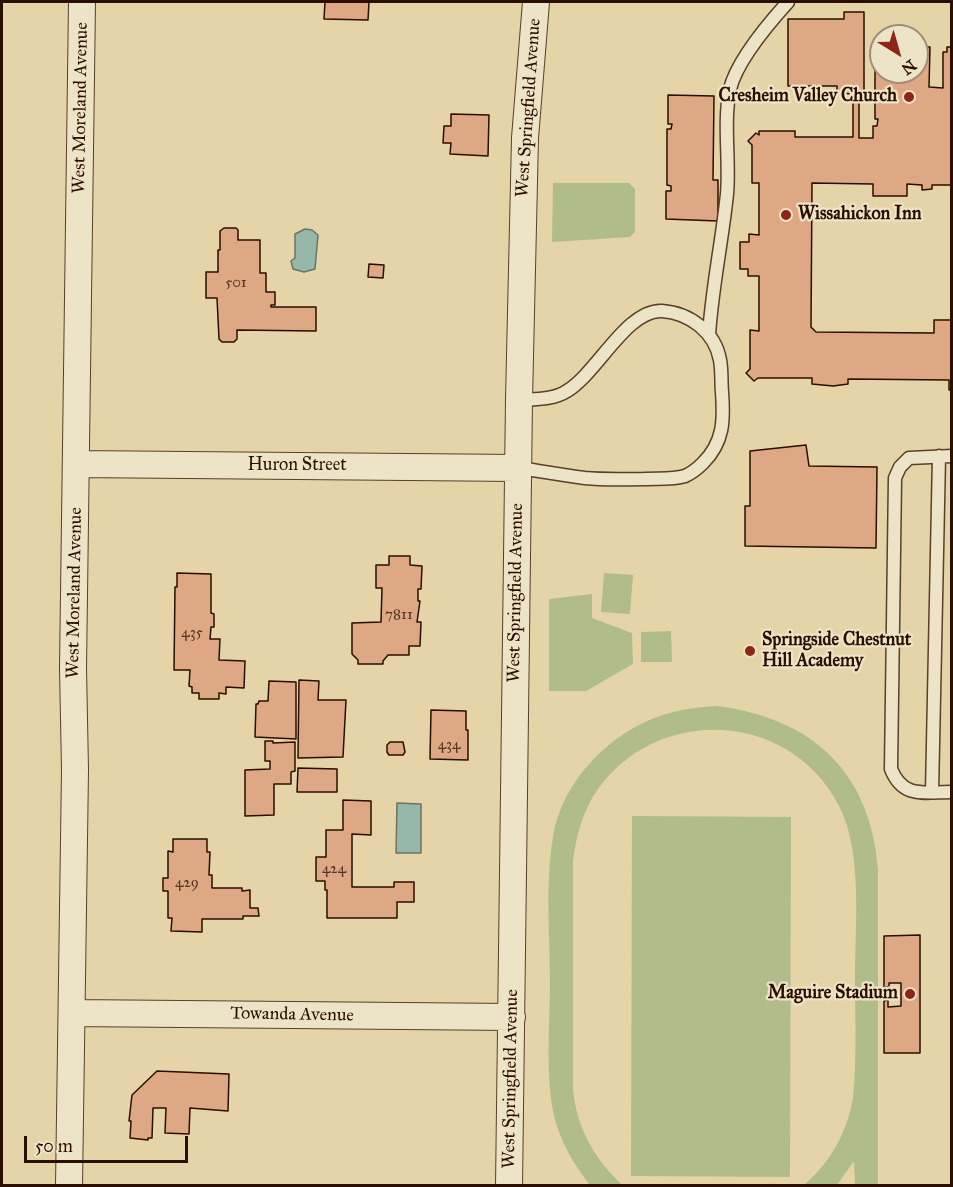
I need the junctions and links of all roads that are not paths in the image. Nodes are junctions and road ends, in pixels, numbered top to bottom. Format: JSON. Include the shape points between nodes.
{"nodes":[{"id":1,"x":82,"y":2,"type":"edge"},
{"id":2,"x":536,"y":2,"type":"edge"},
{"id":3,"x":788,"y":2,"type":"edge"},
{"id":4,"x":709,"y":335,"type":"junction"},
{"id":5,"x":519,"y":400,"type":"junction"},
{"id":6,"x":945,"y":456,"type":"edge"},
{"id":7,"x":77,"y":464,"type":"junction"},
{"id":8,"x":518,"y":468,"type":"junction"},
{"id":9,"x":932,"y":792,"type":"junction"},
{"id":10,"x":951,"y":792,"type":"edge"},
{"id":11,"x":72,"y":1013,"type":"junction"},
{"id":12,"x":512,"y":1017,"type":"junction"},
{"id":13,"x":69,"y":1185,"type":"edge"},
{"id":14,"x":509,"y":1185,"type":"edge"}],
"edges":[{"from":1,"to":7,"type":"street","name":"West Moreland Avenue"},
{"from":2,"to":5,"type":"street","name":"West Springfield Avenue","via":[[525,138]]},
{"from":3,"to":4,"type":"lane","via":[[746,56],[730,88],[727,192]]},
{"from":4,"to":5,"type":"lane","via":[[685,316],[659,311],[646,314],[566,392],[547,399]]},
{"from":4,"to":8,"type":"lane","via":[[720,360],[724,421],[718,443],[698,469],[670,478],[604,479]]},
{"from":5,"to":8,"type":"street","name":"West Springfield Avenue"},
{"from":6,"to":9,"type":"lane"},
{"from":6,"to":9,"type":"lane","via":[[909,458],[895,478],[891,769],[902,788]]},
{"from":7,"to":8,"type":"street","name":"Huron Street"},
{"from":7,"to":11,"type":"street","name":"West Moreland Avenue"},
{"from":8,"to":12,"type":"street","name":"West Springfield Avenue"},
{"from":9,"to":10,"type":"lane"},
{"from":11,"to":12,"type":"street","name":"Towanda Avenue"},
{"from":11,"to":13,"type":"street","name":"West Moreland Avenue"},
{"from":12,"to":14,"type":"street","name":"West Springfield Avenue"}]}
